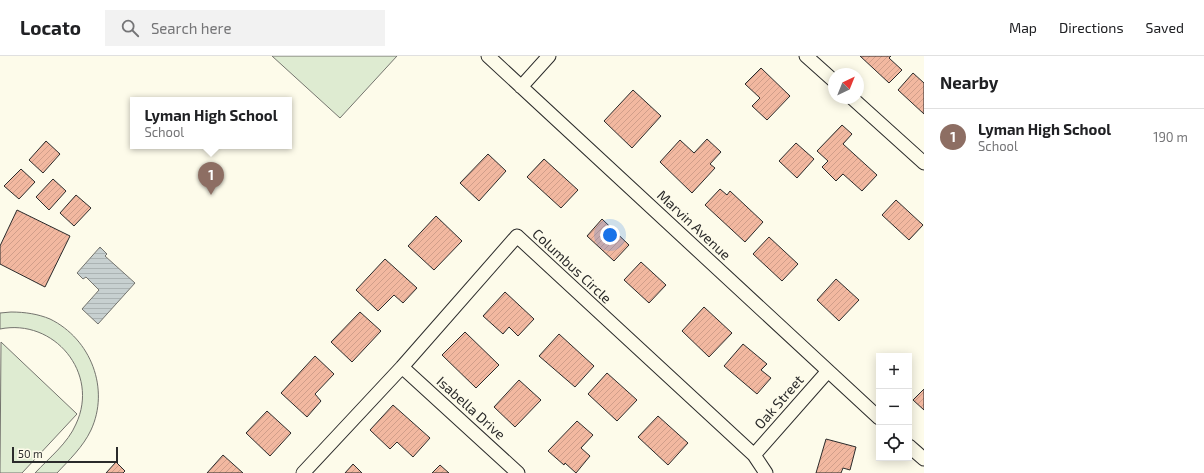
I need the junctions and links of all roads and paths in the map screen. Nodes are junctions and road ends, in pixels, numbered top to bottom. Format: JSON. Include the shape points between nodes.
{"nodes":[{"id":1,"x":488,"y":56,"type":"edge"},
{"id":2,"x":549,"y":56,"type":"edge"},
{"id":3,"x":806,"y":56,"type":"edge"},
{"id":4,"x":828,"y":76,"type":"edge"},
{"id":5,"x":521,"y":86,"type":"junction"},
{"id":6,"x":859,"y":104,"type":"edge"},
{"id":7,"x":924,"y":163,"type":"edge"},
{"id":8,"x":402,"y":367,"type":"junction"},
{"id":9,"x":828,"y":371,"type":"junction"},
{"id":10,"x":876,"y":415,"type":"edge"},
{"id":11,"x":912,"y":449,"type":"edge"},
{"id":12,"x":754,"y":455,"type":"junction"},
{"id":13,"x":924,"y":460,"type":"edge"},
{"id":14,"x":303,"y":473,"type":"edge"},
{"id":15,"x":518,"y":473,"type":"edge"},
{"id":16,"x":766,"y":473,"type":"edge"}],
"edges":[{"from":1,"to":5,"type":"street","name":"Marvin Avenue"},
{"from":2,"to":5,"type":"street"},
{"from":3,"to":4,"type":"street"},
{"from":5,"to":9,"type":"street","name":"Marvin Avenue"},
{"from":6,"to":7,"type":"street"},
{"from":8,"to":12,"type":"street","name":"Columbus Circle","via":[[518,236]]},
{"from":8,"to":14,"type":"street","name":"Columbus Circle"},
{"from":8,"to":15,"type":"street","name":"Isabella Drive"},
{"from":9,"to":10,"type":"street","name":"Marvin Avenue"},
{"from":9,"to":12,"type":"street","name":"Oak Street"},
{"from":11,"to":13,"type":"street"},
{"from":12,"to":16,"type":"street","name":"Columbus Circle"}]}
